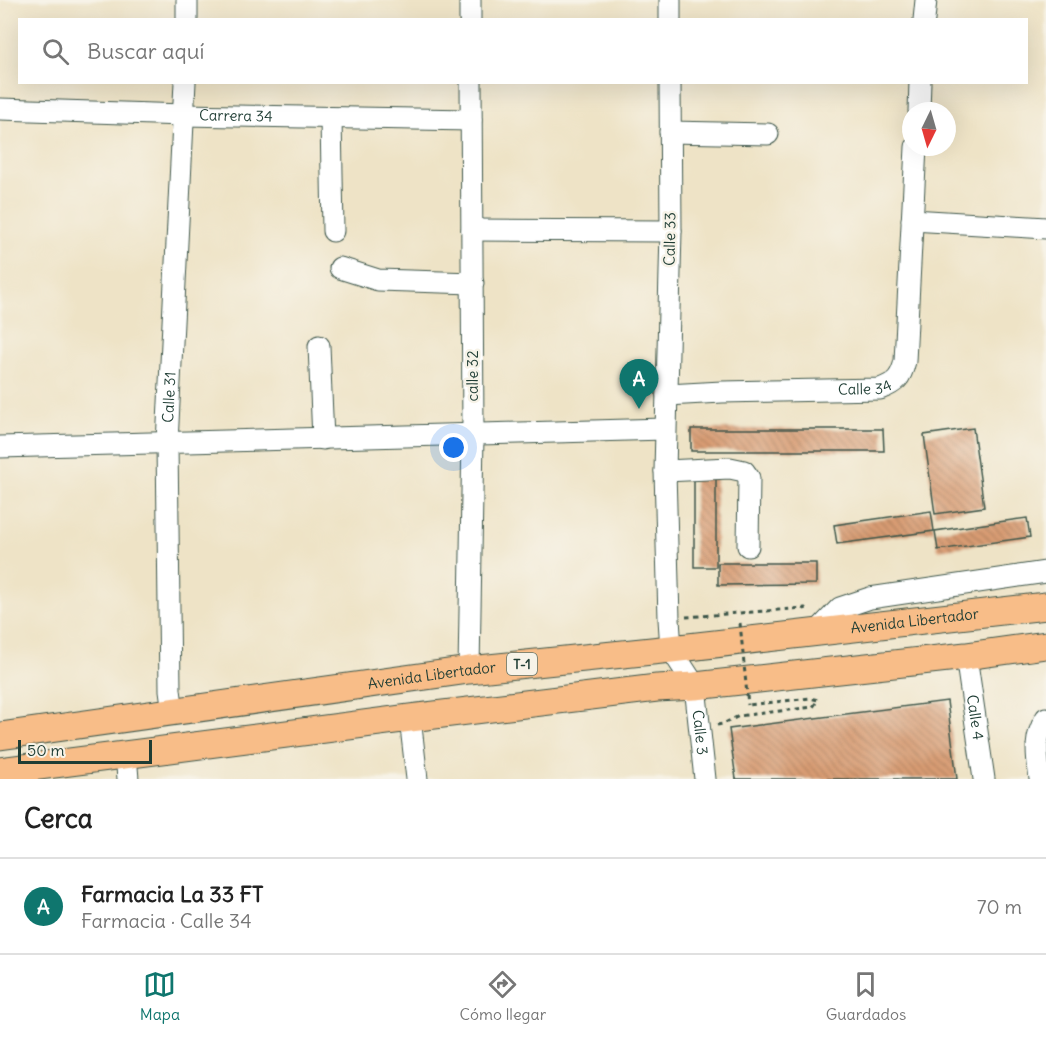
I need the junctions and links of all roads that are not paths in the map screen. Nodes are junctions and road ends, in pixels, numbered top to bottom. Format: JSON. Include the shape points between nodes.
{"nodes":[{"id":1,"x":187,"y":0,"type":"edge"},
{"id":2,"x":470,"y":0,"type":"edge"},
{"id":3,"x":670,"y":0,"type":"edge"},
{"id":4,"x":926,"y":0,"type":"edge"},
{"id":5,"x":186,"y":18,"type":"edge"},
{"id":6,"x":470,"y":18,"type":"edge"},
{"id":7,"x":670,"y":18,"type":"edge"},
{"id":8,"x":924,"y":18,"type":"edge"},
{"id":9,"x":185,"y":84,"type":"edge"},
{"id":10,"x":471,"y":84,"type":"edge"},
{"id":11,"x":670,"y":84,"type":"edge"},
{"id":12,"x":920,"y":84,"type":"edge"},
{"id":13,"x":919,"y":102,"type":"edge"},
{"id":14,"x":0,"y":109,"type":"edge"},
{"id":15,"x":184,"y":115,"type":"junction"},
{"id":16,"x":331,"y":118,"type":"junction"},
{"id":17,"x":471,"y":120,"type":"junction"},
{"id":18,"x":670,"y":132,"type":"junction"},
{"id":19,"x":768,"y":134,"type":"dead end"},
{"id":20,"x":916,"y":156,"type":"edge"},
{"id":21,"x":912,"y":220,"type":"junction"},
{"id":22,"x":1046,"y":228,"type":"edge"},
{"id":23,"x":472,"y":230,"type":"junction"},
{"id":24,"x":333,"y":231,"type":"dead end"},
{"id":25,"x":671,"y":231,"type":"junction"},
{"id":26,"x":340,"y":268,"type":"dead end"},
{"id":27,"x":473,"y":283,"type":"junction"},
{"id":28,"x":319,"y":346,"type":"dead end"},
{"id":29,"x":667,"y":395,"type":"junction"},
{"id":30,"x":666,"y":429,"type":"junction"},
{"id":31,"x":474,"y":435,"type":"junction"},
{"id":32,"x":323,"y":439,"type":"junction"},
{"id":33,"x":167,"y":442,"type":"junction"},
{"id":34,"x":0,"y":447,"type":"edge"},
{"id":35,"x":665,"y":471,"type":"junction"},
{"id":36,"x":748,"y":546,"type":"dead end"},
{"id":37,"x":1046,"y":572,"type":"edge"},
{"id":38,"x":1046,"y":606,"type":"edge"},
{"id":39,"x":811,"y":624,"type":"junction"},
{"id":40,"x":1046,"y":645,"type":"edge"},
{"id":41,"x":671,"y":650,"type":"junction"},
{"id":42,"x":966,"y":656,"type":"junction"},
{"id":43,"x":469,"y":670,"type":"junction"},
{"id":44,"x":694,"y":686,"type":"junction"},
{"id":45,"x":172,"y":712,"type":"junction"},
{"id":46,"x":410,"y":718,"type":"junction"},
{"id":47,"x":1046,"y":718,"type":"edge"},
{"id":48,"x":0,"y":736,"type":"edge"},
{"id":49,"x":127,"y":767,"type":"edge"},
{"id":50,"x":0,"y":771,"type":"edge"},
{"id":51,"x":417,"y":779,"type":"edge"},
{"id":52,"x":705,"y":779,"type":"edge"},
{"id":53,"x":984,"y":779,"type":"edge"},
{"id":54,"x":1040,"y":779,"type":"edge"}],
"edges":[{"from":1,"to":5,"type":"street"},
{"from":2,"to":6,"type":"street"},
{"from":3,"to":7,"type":"street"},
{"from":4,"to":8,"type":"street"},
{"from":9,"to":15,"type":"street","name":"Calle 31"},
{"from":10,"to":17,"type":"street","name":"calle 32"},
{"from":11,"to":18,"type":"street","name":"Calle 33"},
{"from":12,"to":13,"type":"street"},
{"from":14,"to":15,"type":"street","name":"Carrera 34"},
{"from":15,"to":16,"type":"street","name":"Carrera 34"},
{"from":15,"to":33,"type":"street","name":"Calle 31"},
{"from":16,"to":17,"type":"street","name":"Carrera 34"},
{"from":16,"to":24,"type":"street"},
{"from":17,"to":23,"type":"street","name":"calle 32"},
{"from":18,"to":19,"type":"street"},
{"from":18,"to":25,"type":"street","name":"Calle 33"},
{"from":20,"to":21,"type":"street","name":"Calle 34"},
{"from":21,"to":22,"type":"street"},
{"from":21,"to":29,"type":"street","name":"Calle 34","via":[[905,361],[903,373],[891,385],[880,389]]},
{"from":23,"to":25,"type":"street"},
{"from":23,"to":27,"type":"street","name":"calle 32"},
{"from":25,"to":29,"type":"street","name":"Calle 33"},
{"from":26,"to":27,"type":"street","via":[[378,280]]},
{"from":27,"to":31,"type":"street","name":"calle 32"},
{"from":28,"to":32,"type":"street"},
{"from":29,"to":30,"type":"street","name":"Calle 33"},
{"from":30,"to":31,"type":"street"},
{"from":30,"to":35,"type":"street","name":"Calle 33"},
{"from":31,"to":32,"type":"street"},
{"from":31,"to":43,"type":"street","name":"calle 32"},
{"from":32,"to":33,"type":"street"},
{"from":33,"to":34,"type":"street"},
{"from":33,"to":45,"type":"street","name":"Calle 31"},
{"from":35,"to":36,"type":"street","via":[[744,471],[749,478]]},
{"from":35,"to":41,"type":"street","name":"Calle 33"},
{"from":37,"to":39,"type":"street","via":[[870,598]]},
{"from":38,"to":39,"type":"main road","name":"Avenida Libertador","number":"T-1"},
{"from":39,"to":41,"type":"main road","name":"Avenida Libertador","number":"T-1"},
{"from":40,"to":42,"type":"main road"},
{"from":41,"to":43,"type":"main road","name":"Avenida Libertador","number":"T-1"},
{"from":41,"to":44,"type":"street"},
{"from":42,"to":44,"type":"main road"},
{"from":42,"to":53,"type":"street","name":"Calle 4"},
{"from":43,"to":45,"type":"main road","name":"Avenida Libertador","number":"T-1"},
{"from":44,"to":46,"type":"main road"},
{"from":44,"to":52,"type":"street","name":"Calle 3"},
{"from":45,"to":48,"type":"main road","name":"Avenida Libertador","number":"T-1"},
{"from":46,"to":49,"type":"main road"},
{"from":46,"to":51,"type":"street"},
{"from":47,"to":54,"type":"street","via":[[1038,734],[1036,753]]},
{"from":49,"to":50,"type":"main road"}]}
